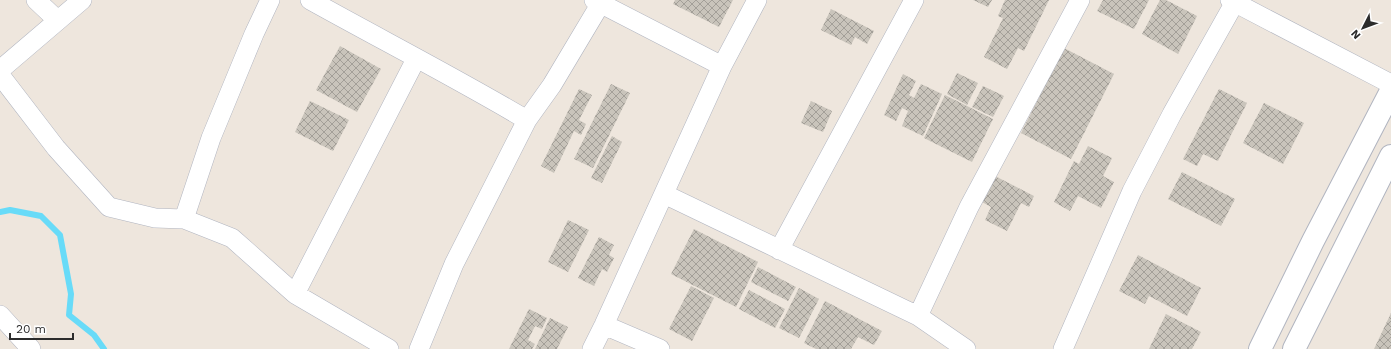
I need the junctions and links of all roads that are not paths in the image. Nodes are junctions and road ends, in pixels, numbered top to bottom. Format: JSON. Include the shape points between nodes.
{"nodes":[{"id":1,"x":36,"y":0,"type":"edge"},
{"id":2,"x":82,"y":0,"type":"edge"},
{"id":3,"x":270,"y":0,"type":"edge"},
{"id":4,"x":310,"y":0,"type":"edge"},
{"id":5,"x":757,"y":0,"type":"edge"},
{"id":6,"x":914,"y":0,"type":"edge"},
{"id":7,"x":1080,"y":0,"type":"edge"},
{"id":8,"x":1233,"y":1,"type":"edge"},
{"id":9,"x":597,"y":2,"type":"edge"},
{"id":10,"x":58,"y":19,"type":"junction"},
{"id":11,"x":416,"y":59,"type":"junction"},
{"id":12,"x":722,"y":66,"type":"junction"},
{"id":13,"x":0,"y":70,"type":"edge"},
{"id":14,"x":0,"y":74,"type":"edge"},
{"id":15,"x":1391,"y":84,"type":"edge"},
{"id":16,"x":1391,"y":91,"type":"edge"},
{"id":17,"x":527,"y":120,"type":"junction"},
{"id":18,"x":1391,"y":156,"type":"edge"},
{"id":19,"x":664,"y":194,"type":"junction"},
{"id":20,"x":184,"y":219,"type":"junction"},
{"id":21,"x":779,"y":250,"type":"junction"},
{"id":22,"x":295,"y":294,"type":"junction"},
{"id":23,"x":0,"y":315,"type":"edge"},
{"id":24,"x":918,"y":316,"type":"junction"},
{"id":25,"x":604,"y":325,"type":"junction"},
{"id":26,"x":31,"y":349,"type":"edge"},
{"id":27,"x":389,"y":349,"type":"edge"},
{"id":28,"x":419,"y":349,"type":"edge"},
{"id":29,"x":592,"y":349,"type":"edge"},
{"id":30,"x":660,"y":349,"type":"edge"},
{"id":31,"x":966,"y":349,"type":"edge"},
{"id":32,"x":1063,"y":349,"type":"edge"},
{"id":33,"x":1260,"y":349,"type":"edge"},
{"id":34,"x":1294,"y":349,"type":"edge"}],
"edges":[{"from":1,"to":10,"type":"street"},
{"from":2,"to":10,"type":"street"},
{"from":3,"to":20,"type":"street","via":[[211,138]]},
{"from":4,"to":11,"type":"street"},
{"from":5,"to":12,"type":"street"},
{"from":6,"to":21,"type":"street"},
{"from":7,"to":24,"type":"street","via":[[969,208]]},
{"from":8,"to":15,"type":"street"},
{"from":8,"to":32,"type":"street","via":[[1132,191]]},
{"from":9,"to":12,"type":"street"},
{"from":9,"to":17,"type":"street","via":[[552,84]]},
{"from":10,"to":13,"type":"street"},
{"from":11,"to":17,"type":"street"},
{"from":11,"to":22,"type":"street"},
{"from":12,"to":19,"type":"street"},
{"from":14,"to":20,"type":"street","via":[[56,148],[109,207],[155,218]]},
{"from":16,"to":33,"type":"main road"},
{"from":17,"to":28,"type":"street","via":[[454,264]]},
{"from":18,"to":34,"type":"main road"},
{"from":19,"to":21,"type":"street"},
{"from":19,"to":25,"type":"street"},
{"from":20,"to":22,"type":"street","via":[[232,238]]},
{"from":21,"to":24,"type":"street"},
{"from":22,"to":27,"type":"street"},
{"from":23,"to":26,"type":"street"},
{"from":24,"to":31,"type":"street"},
{"from":25,"to":29,"type":"street"},
{"from":25,"to":30,"type":"street"}]}
